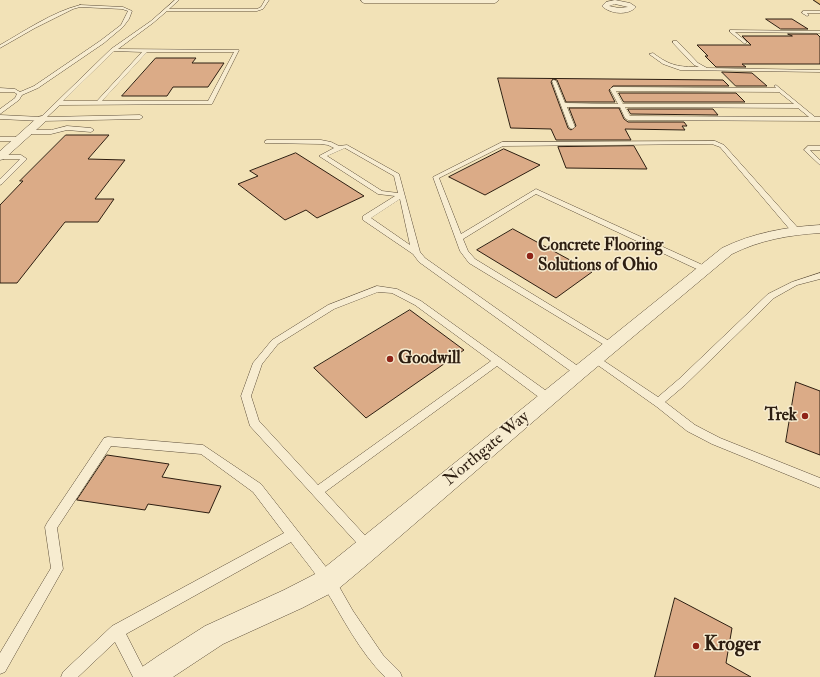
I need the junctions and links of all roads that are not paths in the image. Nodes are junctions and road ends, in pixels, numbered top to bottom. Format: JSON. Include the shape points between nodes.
{"nodes":[{"id":1,"x":177,"y":0,"type":"edge"},
{"id":2,"x":268,"y":0,"type":"edge"},
{"id":3,"x":364,"y":1,"type":"dead end"},
{"id":4,"x":423,"y":1,"type":"edge"},
{"id":5,"x":495,"y":1,"type":"dead end"},
{"id":6,"x":166,"y":10,"type":"junction"},
{"id":7,"x":820,"y":12,"type":"edge"},
{"id":8,"x":807,"y":15,"type":"dead end"},
{"id":9,"x":820,"y":32,"type":"edge"},
{"id":10,"x":675,"y":42,"type":"dead end"},
{"id":11,"x":745,"y":43,"type":"dead end"},
{"id":12,"x":0,"y":47,"type":"edge"},
{"id":13,"x":114,"y":50,"type":"junction"},
{"id":14,"x":146,"y":50,"type":"junction"},
{"id":15,"x":650,"y":54,"type":"dead end"},
{"id":16,"x":706,"y":69,"type":"junction"},
{"id":17,"x":820,"y":71,"type":"edge"},
{"id":18,"x":554,"y":80,"type":"dead end"},
{"id":19,"x":775,"y":85,"type":"dead end"},
{"id":20,"x":0,"y":90,"type":"edge"},
{"id":21,"x":780,"y":90,"type":"junction"},
{"id":22,"x":20,"y":94,"type":"junction"},
{"id":23,"x":59,"y":103,"type":"junction"},
{"id":24,"x":98,"y":103,"type":"junction"},
{"id":25,"x":564,"y":105,"type":"junction"},
{"id":26,"x":621,"y":105,"type":"junction"},
{"id":27,"x":799,"y":106,"type":"junction"},
{"id":28,"x":0,"y":112,"type":"edge"},
{"id":29,"x":0,"y":117,"type":"edge"},
{"id":30,"x":140,"y":117,"type":"dead end"},
{"id":31,"x":42,"y":119,"type":"junction"},
{"id":32,"x":817,"y":119,"type":"edge"},
{"id":33,"x":572,"y":127,"type":"dead end"},
{"id":34,"x":91,"y":130,"type":"dead end"},
{"id":35,"x":24,"y":136,"type":"junction"},
{"id":36,"x":0,"y":139,"type":"edge"},
{"id":37,"x":267,"y":142,"type":"dead end"},
{"id":38,"x":820,"y":148,"type":"edge"},
{"id":39,"x":340,"y":149,"type":"junction"},
{"id":40,"x":1,"y":156,"type":"edge"},
{"id":41,"x":820,"y":163,"type":"edge"},
{"id":42,"x":0,"y":183,"type":"edge"},
{"id":43,"x":402,"y":195,"type":"junction"},
{"id":44,"x":820,"y":229,"type":"edge"},
{"id":45,"x":795,"y":230,"type":"junction"},
{"id":46,"x":459,"y":238,"type":"junction"},
{"id":47,"x":416,"y":252,"type":"junction"},
{"id":48,"x":704,"y":269,"type":"junction"},
{"id":49,"x":820,"y":276,"type":"edge"},
{"id":50,"x":611,"y":346,"type":"junction"},
{"id":51,"x":595,"y":359,"type":"junction"},
{"id":52,"x":497,"y":361,"type":"junction"},
{"id":53,"x":579,"y":372,"type":"junction"},
{"id":54,"x":548,"y":398,"type":"junction"},
{"id":55,"x":658,"y":402,"type":"junction"},
{"id":56,"x":820,"y":483,"type":"edge"},
{"id":57,"x":317,"y":492,"type":"junction"},
{"id":58,"x":293,"y":535,"type":"junction"},
{"id":59,"x":369,"y":548,"type":"junction"},
{"id":60,"x":328,"y":581,"type":"junction"},
{"id":61,"x":117,"y":631,"type":"junction"},
{"id":62,"x":0,"y":667,"type":"edge"},
{"id":63,"x":68,"y":677,"type":"edge"},
{"id":64,"x":141,"y":677,"type":"edge"},
{"id":65,"x":152,"y":677,"type":"edge"},
{"id":66,"x":396,"y":677,"type":"edge"}],
"edges":[{"from":1,"to":6,"type":"lane"},
{"from":2,"to":6,"type":"lane","via":[[257,10]]},
{"from":3,"to":4,"type":"street"},
{"from":4,"to":5,"type":"street"},
{"from":6,"to":13,"type":"lane"},
{"from":7,"to":8,"type":"lane","via":[[802,12]]},
{"from":9,"to":11,"type":"lane","via":[[732,31]]},
{"from":10,"to":16,"type":"lane","via":[[696,64]]},
{"from":12,"to":22,"type":"lane","via":[[72,8],[123,8],[130,11],[122,26],[102,42],[36,87]]},
{"from":13,"to":14,"type":"lane"},
{"from":13,"to":23,"type":"lane"},
{"from":14,"to":24,"type":"lane"},
{"from":14,"to":24,"type":"lane","via":[[237,51],[210,103]]},
{"from":15,"to":16,"type":"lane","via":[[665,66]]},
{"from":16,"to":17,"type":"lane"},
{"from":18,"to":25,"type":"lane"},
{"from":19,"to":21,"type":"lane"},
{"from":20,"to":22,"type":"lane"},
{"from":21,"to":26,"type":"lane","via":[[612,88]]},
{"from":21,"to":27,"type":"lane"},
{"from":22,"to":28,"type":"lane","via":[[17,100]]},
{"from":23,"to":24,"type":"lane"},
{"from":23,"to":31,"type":"lane"},
{"from":25,"to":26,"type":"lane"},
{"from":25,"to":33,"type":"lane"},
{"from":26,"to":27,"type":"lane"},
{"from":26,"to":32,"type":"lane","via":[[628,118]]},
{"from":27,"to":32,"type":"lane"},
{"from":29,"to":31,"type":"lane"},
{"from":30,"to":31,"type":"lane"},
{"from":31,"to":35,"type":"street"},
{"from":34,"to":35,"type":"lane","via":[[67,128]]},
{"from":35,"to":36,"type":"lane"},
{"from":35,"to":40,"type":"street"},
{"from":37,"to":39,"type":"lane","via":[[321,142]]},
{"from":38,"to":41,"type":"lane","via":[[807,150]]},
{"from":39,"to":43,"type":"lane","via":[[345,146],[397,175]]},
{"from":39,"to":43,"type":"lane","via":[[322,156],[380,194]]},
{"from":40,"to":42,"type":"lane","via":[[24,159]]},
{"from":43,"to":47,"type":"lane"},
{"from":43,"to":47,"type":"lane","via":[[366,218]]},
{"from":44,"to":45,"type":"street","name":"Northgate Way"},
{"from":45,"to":46,"type":"lane","via":[[722,146],[713,142],[502,144],[436,177]]},
{"from":45,"to":48,"type":"street","name":"Northgate Way","via":[[743,242]]},
{"from":46,"to":48,"type":"lane","via":[[536,191]]},
{"from":46,"to":50,"type":"lane","via":[[464,251],[472,261]]},
{"from":47,"to":53,"type":"lane","via":[[422,260]]},
{"from":48,"to":50,"type":"street","name":"Northgate Way"},
{"from":49,"to":55,"type":"lane","via":[[803,279],[771,296]]},
{"from":50,"to":51,"type":"street","name":"Northgate Way"},
{"from":51,"to":53,"type":"street","name":"Northgate Way"},
{"from":51,"to":55,"type":"lane"},
{"from":52,"to":54,"type":"lane"},
{"from":52,"to":57,"type":"lane"},
{"from":52,"to":57,"type":"lane","via":[[418,303],[394,291],[376,289],[331,307],[275,342],[258,363],[246,396],[254,423]]},
{"from":53,"to":54,"type":"street","name":"Northgate Way"},
{"from":54,"to":59,"type":"street","name":"Northgate Way"},
{"from":55,"to":56,"type":"lane","via":[[691,428],[716,441]]},
{"from":57,"to":59,"type":"lane"},
{"from":58,"to":60,"type":"lane"},
{"from":58,"to":61,"type":"lane"},
{"from":58,"to":62,"type":"lane","via":[[257,488],[203,450],[108,441],[51,527],[57,569]]},
{"from":59,"to":60,"type":"street","name":"Northgate Way"},
{"from":60,"to":65,"type":"street","name":"Northgate Way","via":[[214,635]]},
{"from":60,"to":66,"type":"lane","via":[[378,660]]},
{"from":61,"to":63,"type":"lane"},
{"from":61,"to":64,"type":"lane"}]}
